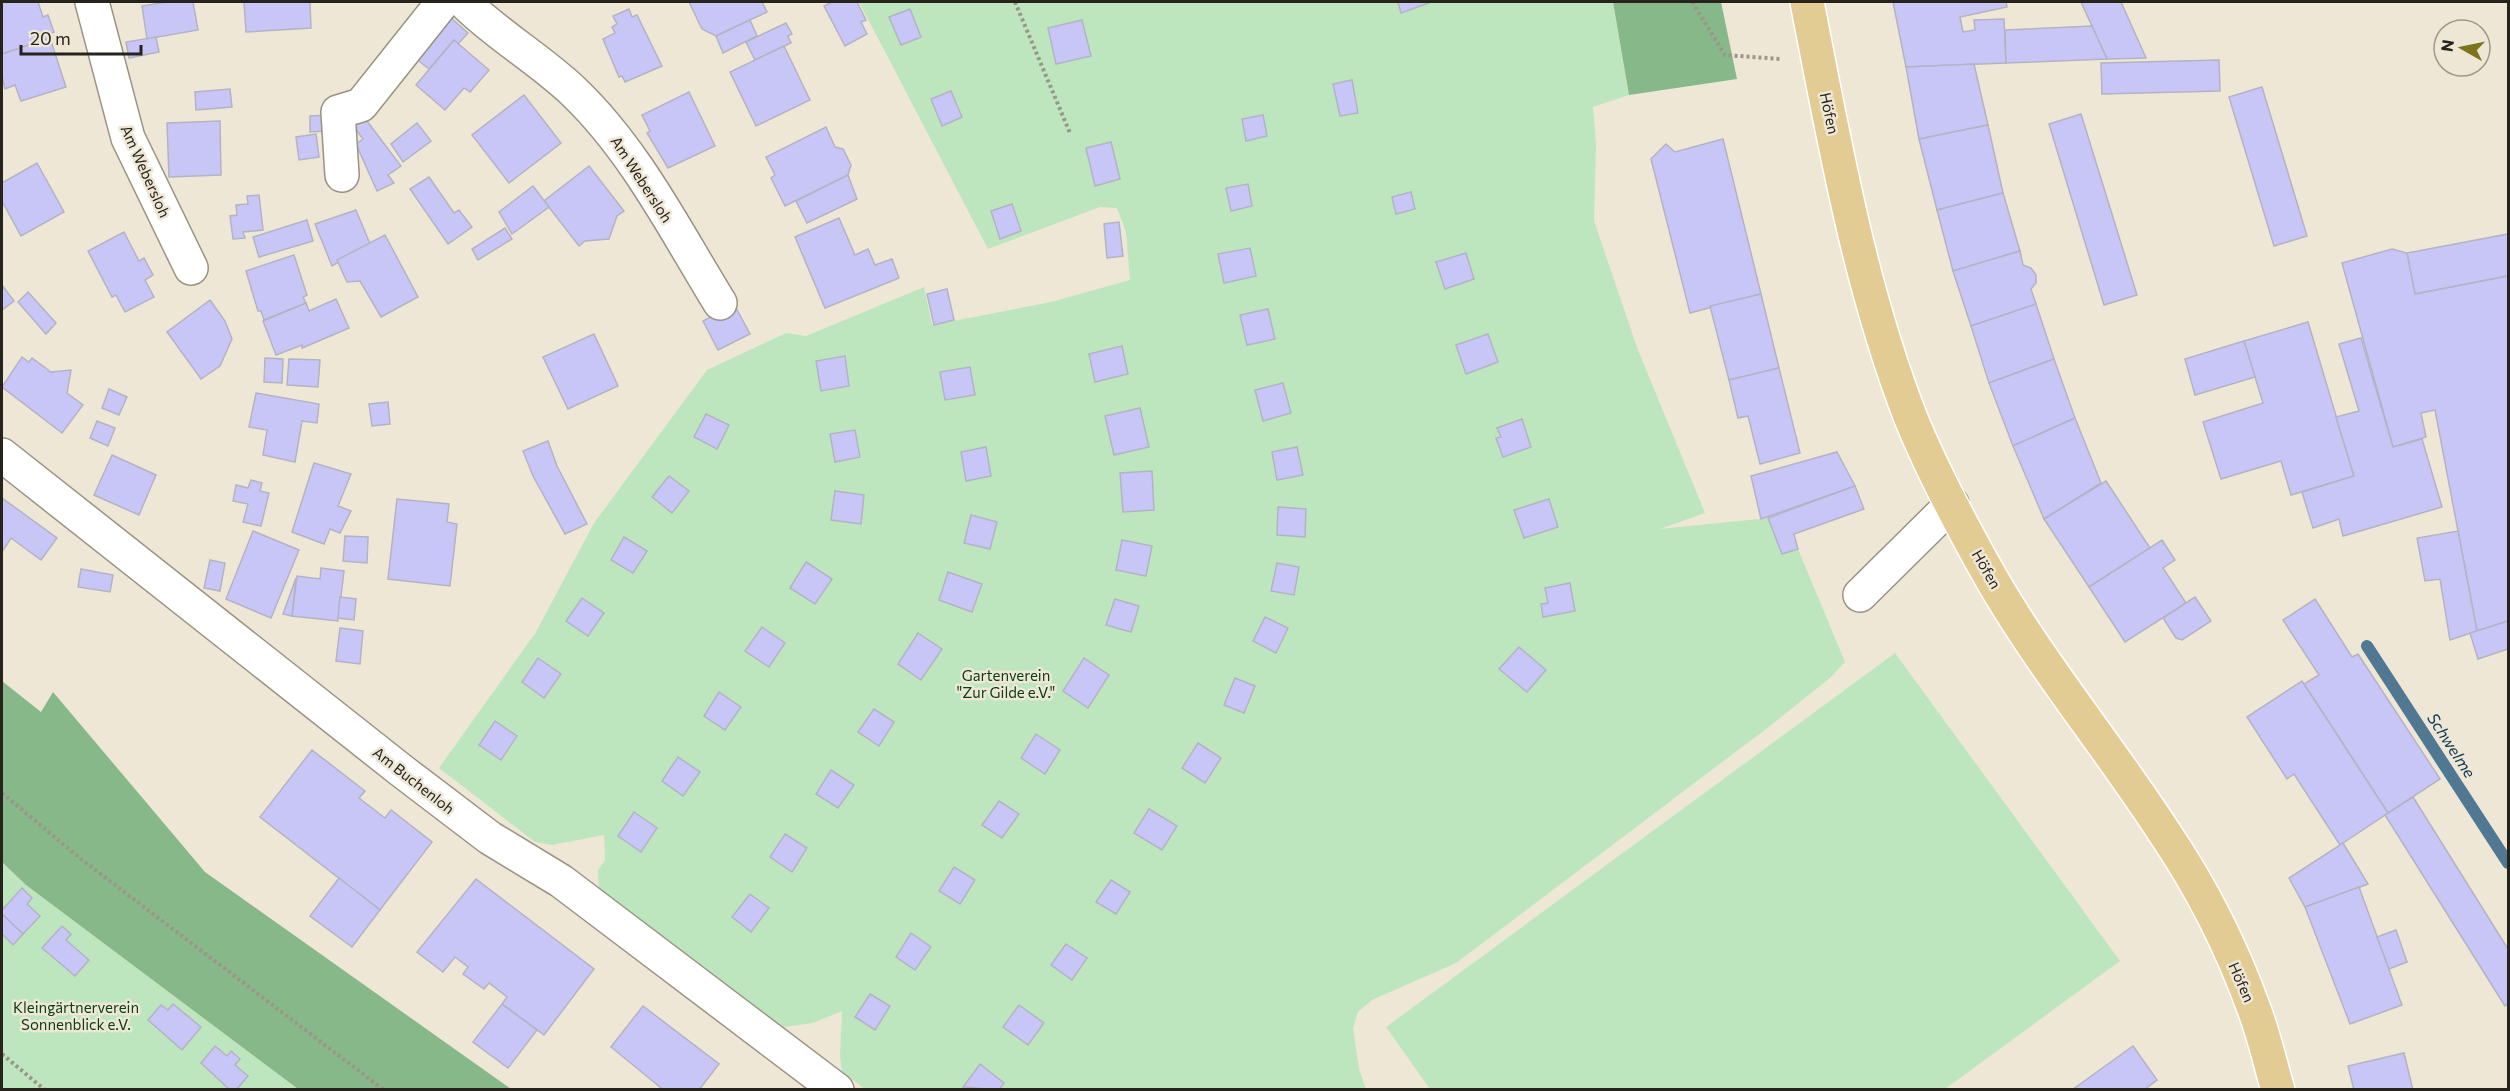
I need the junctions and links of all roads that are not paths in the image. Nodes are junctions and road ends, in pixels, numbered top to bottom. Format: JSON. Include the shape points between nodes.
{"nodes":[{"id":1,"x":92,"y":2,"type":"edge"},
{"id":2,"x":443,"y":2,"type":"edge"},
{"id":3,"x":464,"y":2,"type":"edge"},
{"id":4,"x":1807,"y":2,"type":"edge"},
{"id":5,"x":342,"y":175,"type":"dead end"},
{"id":6,"x":191,"y":268,"type":"dead end"},
{"id":7,"x":720,"y":303,"type":"dead end"},
{"id":8,"x":2,"y":455,"type":"edge"},
{"id":9,"x":1952,"y":504,"type":"junction"},
{"id":10,"x":1860,"y":595,"type":"dead end"},
{"id":11,"x":837,"y":1089,"type":"edge"},
{"id":12,"x":2278,"y":1089,"type":"edge"}],
"edges":[{"from":1,"to":6,"type":"street","name":"Am Webersloh","via":[[128,138]]},
{"from":2,"to":5,"type":"street","via":[[361,105],[338,112]]},
{"from":3,"to":7,"type":"street","name":"Am Webersloh","via":[[572,90],[622,143]]},
{"from":4,"to":9,"type":"main road","name":"Höfen","via":[[1849,205],[1894,371],[1911,418]]},
{"from":8,"to":11,"type":"street","name":"Am Buchenloh","via":[[490,838],[561,881]]},
{"from":9,"to":10,"type":"street"},
{"from":9,"to":12,"type":"main road","name":"Höfen","via":[[1983,564],[2025,631],[2166,834],[2217,925],[2254,1008]]}]}
